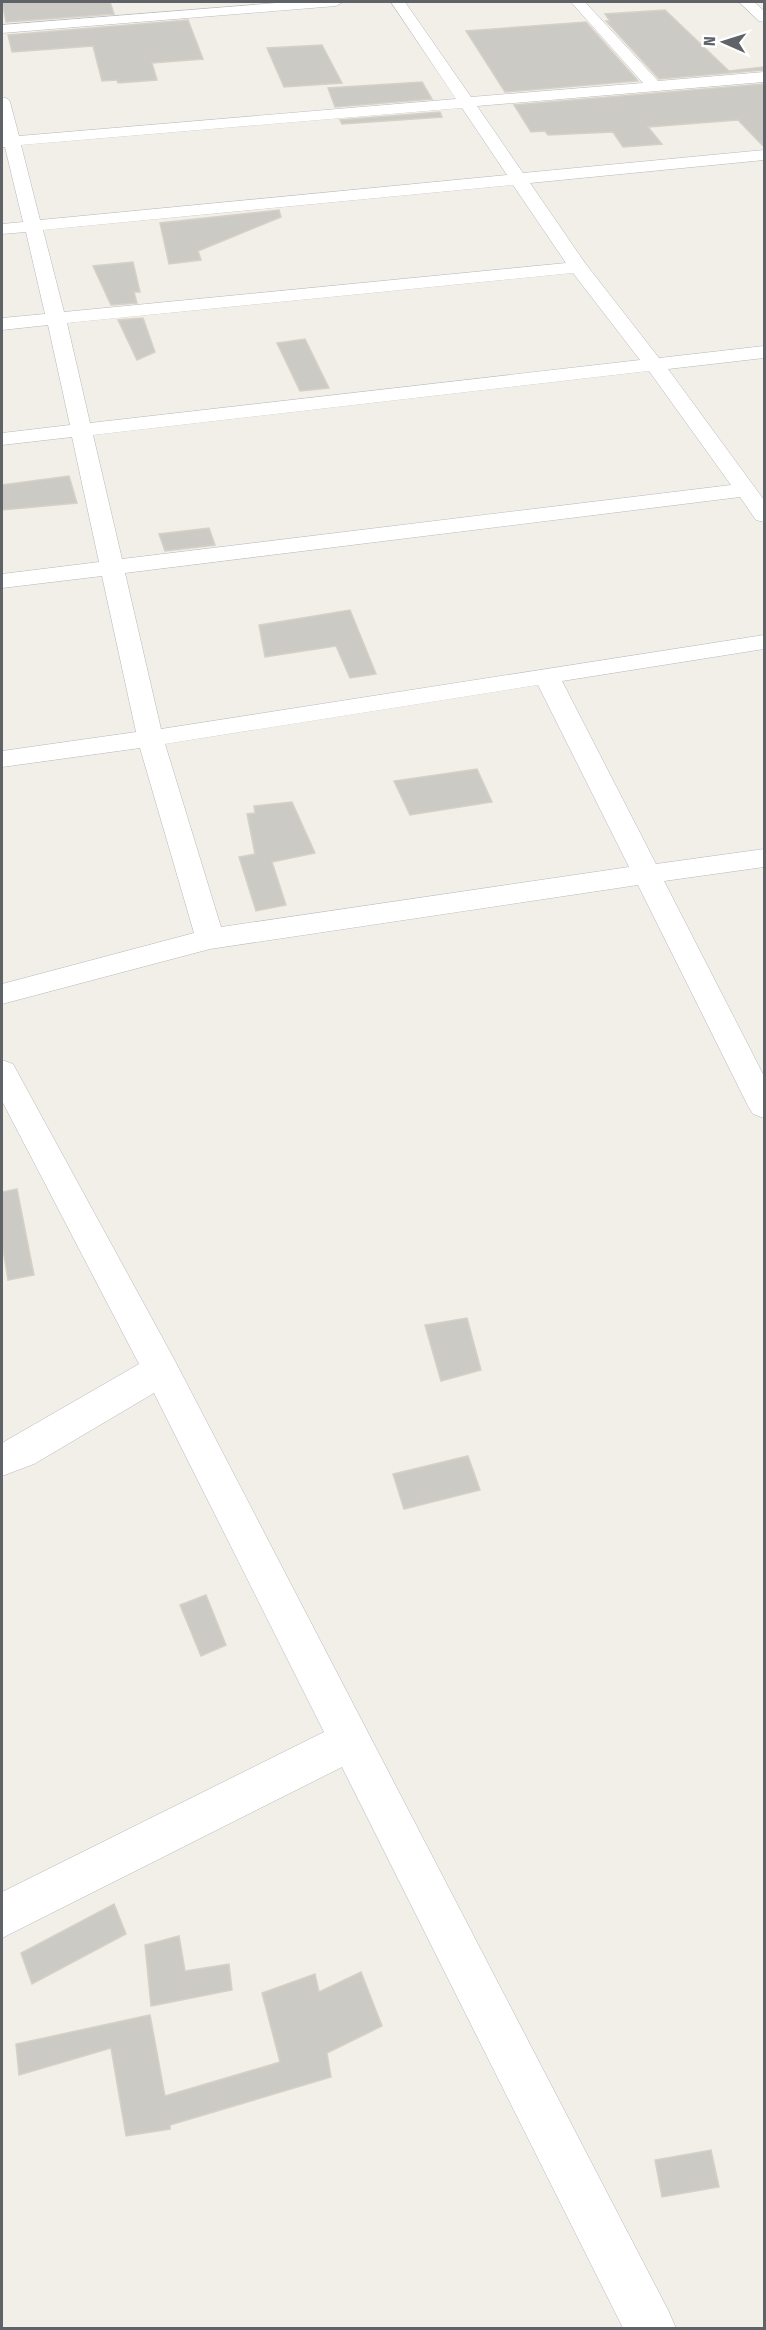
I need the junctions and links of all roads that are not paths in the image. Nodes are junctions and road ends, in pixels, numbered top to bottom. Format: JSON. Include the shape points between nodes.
{"nodes":[{"id":1,"x":336,"y":2,"type":"edge"},
{"id":2,"x":398,"y":2,"type":"edge"},
{"id":3,"x":578,"y":2,"type":"edge"},
{"id":4,"x":746,"y":2,"type":"edge"},
{"id":5,"x":764,"y":17,"type":"edge"},
{"id":6,"x":2,"y":29,"type":"edge"},
{"id":7,"x":765,"y":77,"type":"edge"},
{"id":8,"x":656,"y":88,"type":"junction"},
{"id":9,"x":2,"y":102,"type":"edge"},
{"id":10,"x":467,"y":102,"type":"junction"},
{"id":11,"x":6,"y":141,"type":"edge"},
{"id":12,"x":765,"y":155,"type":"edge"},
{"id":13,"x":518,"y":177,"type":"junction"},
{"id":14,"x":33,"y":226,"type":"junction"},
{"id":15,"x":2,"y":229,"type":"edge"},
{"id":16,"x":578,"y":267,"type":"junction"},
{"id":17,"x":56,"y":318,"type":"junction"},
{"id":18,"x":2,"y":324,"type":"edge"},
{"id":19,"x":765,"y":352,"type":"edge"},
{"id":20,"x":653,"y":363,"type":"junction"},
{"id":21,"x":80,"y":428,"type":"junction"},
{"id":22,"x":2,"y":439,"type":"edge"},
{"id":23,"x":746,"y":490,"type":"junction"},
{"id":24,"x":765,"y":515,"type":"edge"},
{"id":25,"x":111,"y":568,"type":"junction"},
{"id":26,"x":2,"y":581,"type":"edge"},
{"id":27,"x":765,"y":642,"type":"edge"},
{"id":28,"x":546,"y":675,"type":"junction"},
{"id":29,"x":151,"y":740,"type":"junction"},
{"id":30,"x":2,"y":759,"type":"edge"},
{"id":31,"x":765,"y":858,"type":"edge"},
{"id":32,"x":647,"y":874,"type":"junction"},
{"id":33,"x":210,"y":939,"type":"junction"},
{"id":34,"x":2,"y":994,"type":"edge"},
{"id":35,"x":2,"y":1072,"type":"edge"},
{"id":36,"x":765,"y":1106,"type":"edge"},
{"id":37,"x":161,"y":1370,"type":"junction"},
{"id":38,"x":2,"y":1460,"type":"edge"},
{"id":39,"x":350,"y":1741,"type":"junction"},
{"id":40,"x":2,"y":1916,"type":"edge"},
{"id":41,"x":650,"y":2328,"type":"edge"}],
"edges":[{"from":1,"to":6,"type":"street"},
{"from":2,"to":10,"type":"street"},
{"from":3,"to":8,"type":"street"},
{"from":4,"to":5,"type":"street"},
{"from":7,"to":8,"type":"street"},
{"from":8,"to":10,"type":"street"},
{"from":9,"to":11,"type":"street"},
{"from":10,"to":11,"type":"street"},
{"from":10,"to":13,"type":"street"},
{"from":11,"to":14,"type":"street"},
{"from":12,"to":13,"type":"street"},
{"from":13,"to":14,"type":"street"},
{"from":13,"to":16,"type":"street"},
{"from":14,"to":15,"type":"street"},
{"from":14,"to":17,"type":"street"},
{"from":16,"to":17,"type":"street"},
{"from":16,"to":20,"type":"street"},
{"from":17,"to":18,"type":"street"},
{"from":17,"to":21,"type":"street"},
{"from":19,"to":20,"type":"street"},
{"from":20,"to":21,"type":"street"},
{"from":20,"to":23,"type":"street"},
{"from":21,"to":22,"type":"street"},
{"from":21,"to":25,"type":"street"},
{"from":23,"to":24,"type":"street"},
{"from":23,"to":25,"type":"street"},
{"from":25,"to":26,"type":"street"},
{"from":25,"to":29,"type":"street"},
{"from":27,"to":28,"type":"street"},
{"from":28,"to":29,"type":"street"},
{"from":28,"to":32,"type":"street"},
{"from":29,"to":30,"type":"street"},
{"from":29,"to":33,"type":"street"},
{"from":31,"to":32,"type":"street"},
{"from":32,"to":33,"type":"street"},
{"from":32,"to":36,"type":"street"},
{"from":33,"to":34,"type":"street"},
{"from":35,"to":37,"type":"street"},
{"from":37,"to":38,"type":"street"},
{"from":37,"to":39,"type":"street"},
{"from":39,"to":40,"type":"street"},
{"from":39,"to":41,"type":"street"}]}
